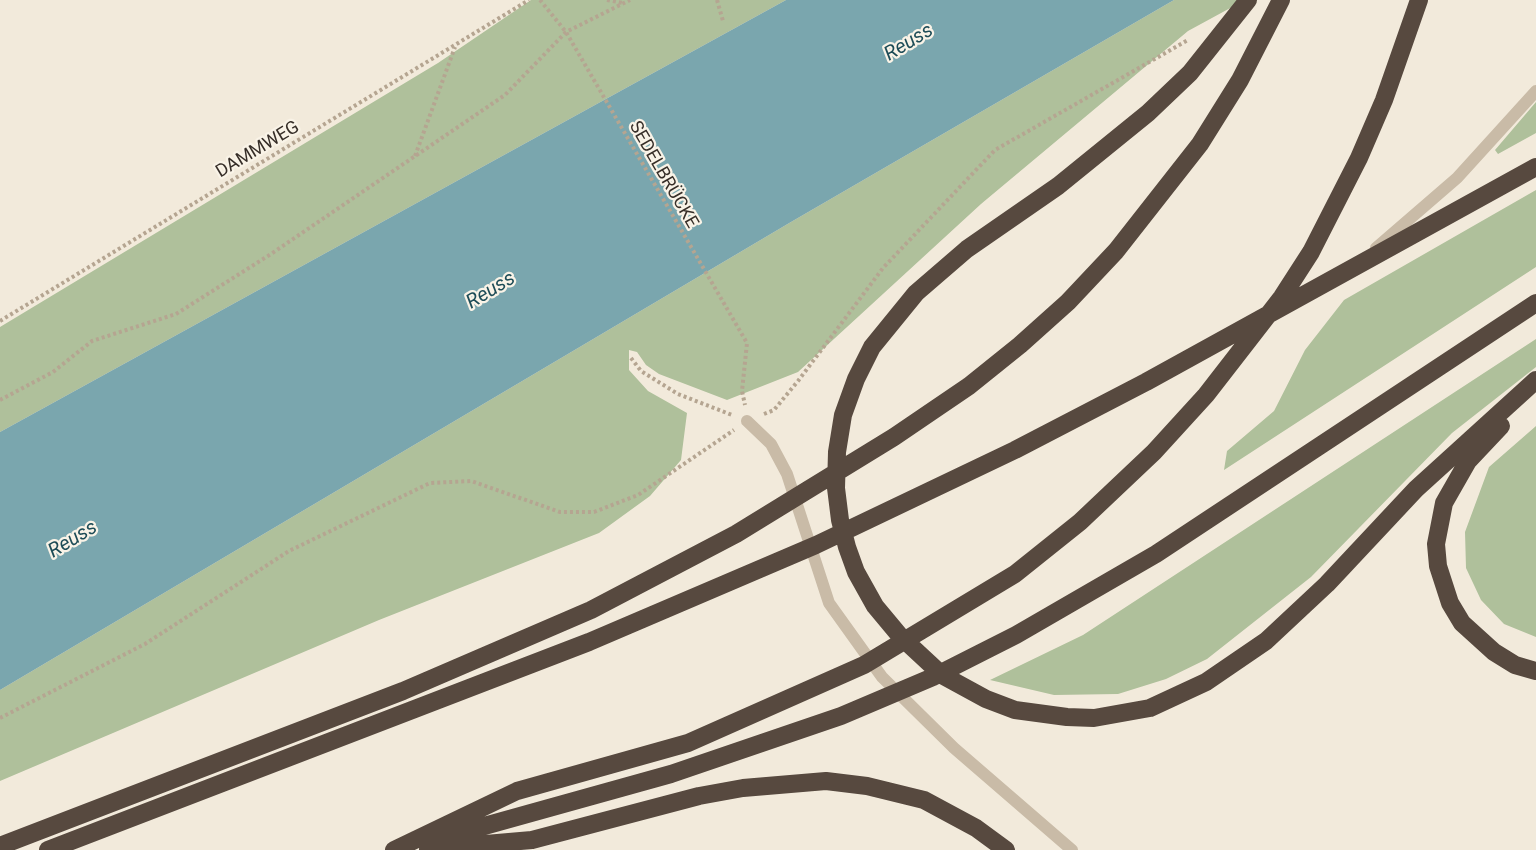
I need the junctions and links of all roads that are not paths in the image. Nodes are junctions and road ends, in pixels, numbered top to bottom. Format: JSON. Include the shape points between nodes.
{"nodes":[{"id":1,"x":1248,"y":0,"type":"edge"},
{"id":2,"x":1281,"y":0,"type":"edge"},
{"id":3,"x":1419,"y":0,"type":"edge"},
{"id":4,"x":1536,"y":92,"type":"edge"},
{"id":5,"x":1536,"y":167,"type":"edge"},
{"id":6,"x":1344,"y":274,"type":"junction"},
{"id":7,"x":1536,"y":303,"type":"edge"},
{"id":8,"x":1536,"y":380,"type":"edge"},
{"id":9,"x":1536,"y":396,"type":"edge"},
{"id":10,"x":747,"y":421,"type":"road end"},
{"id":11,"x":1536,"y":671,"type":"edge"},
{"id":12,"x":0,"y":846,"type":"edge"},
{"id":13,"x":48,"y":850,"type":"edge"},
{"id":14,"x":395,"y":850,"type":"edge"},
{"id":15,"x":414,"y":850,"type":"edge"},
{"id":16,"x":1006,"y":850,"type":"edge"},
{"id":17,"x":1072,"y":850,"type":"edge"}],
"edges":[{"from":1,"to":8,"type":"highway","via":[[1190,73],[1148,113],[916,293],[872,347],[843,415],[836,488],[840,520],[856,572],[875,606],[942,675],[1015,710],[1094,718],[1150,708],[1206,682],[1266,641],[1327,584],[1416,489]]},
{"from":2,"to":12,"type":"highway","via":[[1240,80],[1200,144],[1116,251],[1020,345],[969,386],[894,437],[736,534],[591,610],[494,654]]},
{"from":3,"to":14,"type":"highway","via":[[1384,100],[1331,214],[1282,297],[1206,395],[1154,452],[1080,522],[1015,574],[864,666],[688,742],[517,791]]},
{"from":4,"to":6,"type":"lane","via":[[1457,178]]},
{"from":5,"to":6,"type":"highway"},
{"from":6,"to":13,"type":"highway","via":[[1146,382],[902,504],[753,572],[589,642]]},
{"from":7,"to":14,"type":"highway","via":[[1156,554],[1016,635],[923,682],[841,716],[671,774]]},
{"from":9,"to":11,"type":"highway","via":[[1468,461],[1444,503],[1436,544],[1443,586],[1462,623],[1494,652],[1515,665]]},
{"from":10,"to":17,"type":"lane","via":[[771,444],[787,474],[829,603],[882,677],[954,748]]},
{"from":15,"to":16,"type":"highway","via":[[532,840],[699,796],[826,781],[924,800],[976,828]]}]}
